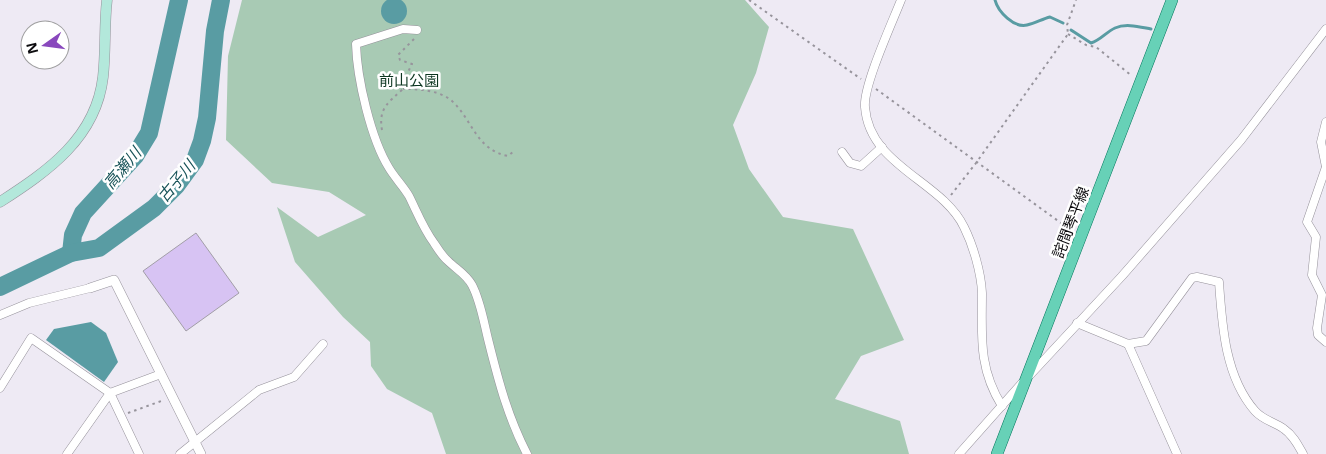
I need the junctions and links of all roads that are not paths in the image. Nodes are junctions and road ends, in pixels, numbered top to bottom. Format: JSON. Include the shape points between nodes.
{"nodes":[{"id":1,"x":107,"y":0,"type":"edge"},
{"id":2,"x":901,"y":0,"type":"edge"},
{"id":3,"x":1172,"y":0,"type":"edge"},
{"id":4,"x":1326,"y":29,"type":"edge"},
{"id":5,"x":417,"y":30,"type":"road end"},
{"id":6,"x":1326,"y":122,"type":"edge"},
{"id":7,"x":882,"y":147,"type":"junction"},
{"id":8,"x":842,"y":152,"type":"dead end"},
{"id":9,"x":1326,"y":167,"type":"edge"},
{"id":10,"x":0,"y":202,"type":"edge"},
{"id":11,"x":90,"y":288,"type":"joint"},
{"id":12,"x":0,"y":315,"type":"edge"},
{"id":13,"x":1077,"y":323,"type":"junction"},
{"id":14,"x":1326,"y":342,"type":"edge"},
{"id":15,"x":323,"y":344,"type":"dead end"},
{"id":16,"x":1128,"y":344,"type":"junction"},
{"id":17,"x":161,"y":374,"type":"junction"},
{"id":18,"x":1027,"y":378,"type":"junction"},
{"id":19,"x":0,"y":388,"type":"edge"},
{"id":20,"x":110,"y":393,"type":"junction"},
{"id":21,"x":1002,"y":406,"type":"junction"},
{"id":22,"x":194,"y":444,"type":"junction"},
{"id":23,"x":67,"y":454,"type":"edge"},
{"id":24,"x":139,"y":454,"type":"edge"},
{"id":25,"x":180,"y":454,"type":"edge"},
{"id":26,"x":201,"y":454,"type":"edge"},
{"id":27,"x":527,"y":454,"type":"edge"},
{"id":28,"x":959,"y":454,"type":"edge"},
{"id":29,"x":997,"y":454,"type":"edge"},
{"id":30,"x":1176,"y":454,"type":"edge"},
{"id":31,"x":1303,"y":454,"type":"edge"}],
"edges":[{"from":1,"to":10,"type":"main road","via":[[103,77],[97,107],[88,125],[68,152]]},
{"from":2,"to":7,"type":"street","via":[[869,84],[864,106],[873,133]]},
{"from":3,"to":18,"type":"main road","name":"詫間琴平線"},
{"from":4,"to":13,"type":"street","via":[[1241,140]]},
{"from":5,"to":27,"type":"street","via":[[403,29],[356,44],[356,65],[365,100],[389,168],[408,194],[425,230],[447,261],[472,285],[504,402]]},
{"from":6,"to":9,"type":"street","via":[[1321,142]]},
{"from":7,"to":8,"type":"street","via":[[861,166],[850,163]]},
{"from":7,"to":21,"type":"street","via":[[957,214],[964,226],[982,291],[984,364],[992,390]]},
{"from":9,"to":14,"type":"street","via":[[1307,222],[1316,237],[1312,275],[1322,295],[1318,335]]},
{"from":11,"to":12,"type":"street","via":[[29,303]]},
{"from":11,"to":17,"type":"street","via":[[114,280]]},
{"from":13,"to":16,"type":"street"},
{"from":13,"to":18,"type":"street"},
{"from":15,"to":22,"type":"street","via":[[294,377],[259,390]]},
{"from":16,"to":30,"type":"street"},
{"from":16,"to":31,"type":"street","via":[[1146,341],[1192,278],[1219,282],[1222,326],[1235,376],[1256,412],[1269,423],[1284,429]]},
{"from":17,"to":20,"type":"street"},
{"from":17,"to":22,"type":"street"},
{"from":18,"to":21,"type":"street"},
{"from":18,"to":29,"type":"main road","name":"詫間琴平線"},
{"from":19,"to":20,"type":"street","via":[[30,338]]},
{"from":20,"to":23,"type":"street"},
{"from":20,"to":24,"type":"street"},
{"from":21,"to":28,"type":"street"},
{"from":22,"to":25,"type":"street"},
{"from":22,"to":26,"type":"street"}]}
